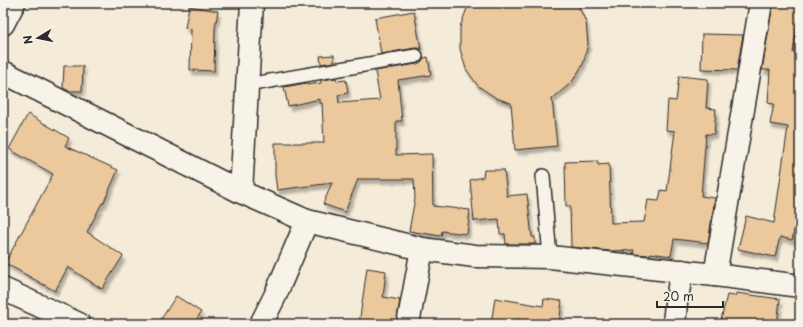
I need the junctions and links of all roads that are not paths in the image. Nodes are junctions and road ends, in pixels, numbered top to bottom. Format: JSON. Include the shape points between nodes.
{"nodes":[{"id":1,"x":14,"y":3,"type":"edge"},
{"id":2,"x":252,"y":3,"type":"edge"},
{"id":3,"x":761,"y":3,"type":"edge"},
{"id":4,"x":3,"y":24,"type":"edge"},
{"id":5,"x":416,"y":56,"type":"dead end"},
{"id":6,"x":3,"y":72,"type":"edge"},
{"id":7,"x":247,"y":85,"type":"junction"},
{"id":8,"x":543,"y":176,"type":"dead end"},
{"id":9,"x":241,"y":192,"type":"junction"},
{"id":10,"x":307,"y":221,"type":"junction"},
{"id":11,"x":422,"y":249,"type":"junction"},
{"id":12,"x":550,"y":257,"type":"junction"},
{"id":13,"x":682,"y":271,"type":"junction"},
{"id":14,"x":715,"y":275,"type":"junction"},
{"id":15,"x":800,"y":286,"type":"edge"},
{"id":16,"x":3,"y":289,"type":"edge"},
{"id":17,"x":79,"y":324,"type":"edge"},
{"id":18,"x":261,"y":324,"type":"edge"},
{"id":19,"x":408,"y":324,"type":"edge"},
{"id":20,"x":674,"y":324,"type":"edge"}],
"edges":[{"from":1,"to":4,"type":"street"},
{"from":2,"to":7,"type":"street"},
{"from":3,"to":14,"type":"street"},
{"from":5,"to":7,"type":"lane"},
{"from":6,"to":9,"type":"street"},
{"from":7,"to":9,"type":"street"},
{"from":8,"to":12,"type":"lane"},
{"from":9,"to":10,"type":"street"},
{"from":10,"to":11,"type":"street"},
{"from":10,"to":18,"type":"street"},
{"from":11,"to":12,"type":"street","via":[[475,256]]},
{"from":11,"to":19,"type":"street"},
{"from":12,"to":13,"type":"street"},
{"from":13,"to":14,"type":"street"},
{"from":13,"to":20,"type":"street"},
{"from":14,"to":15,"type":"street"},
{"from":16,"to":17,"type":"street"}]}
